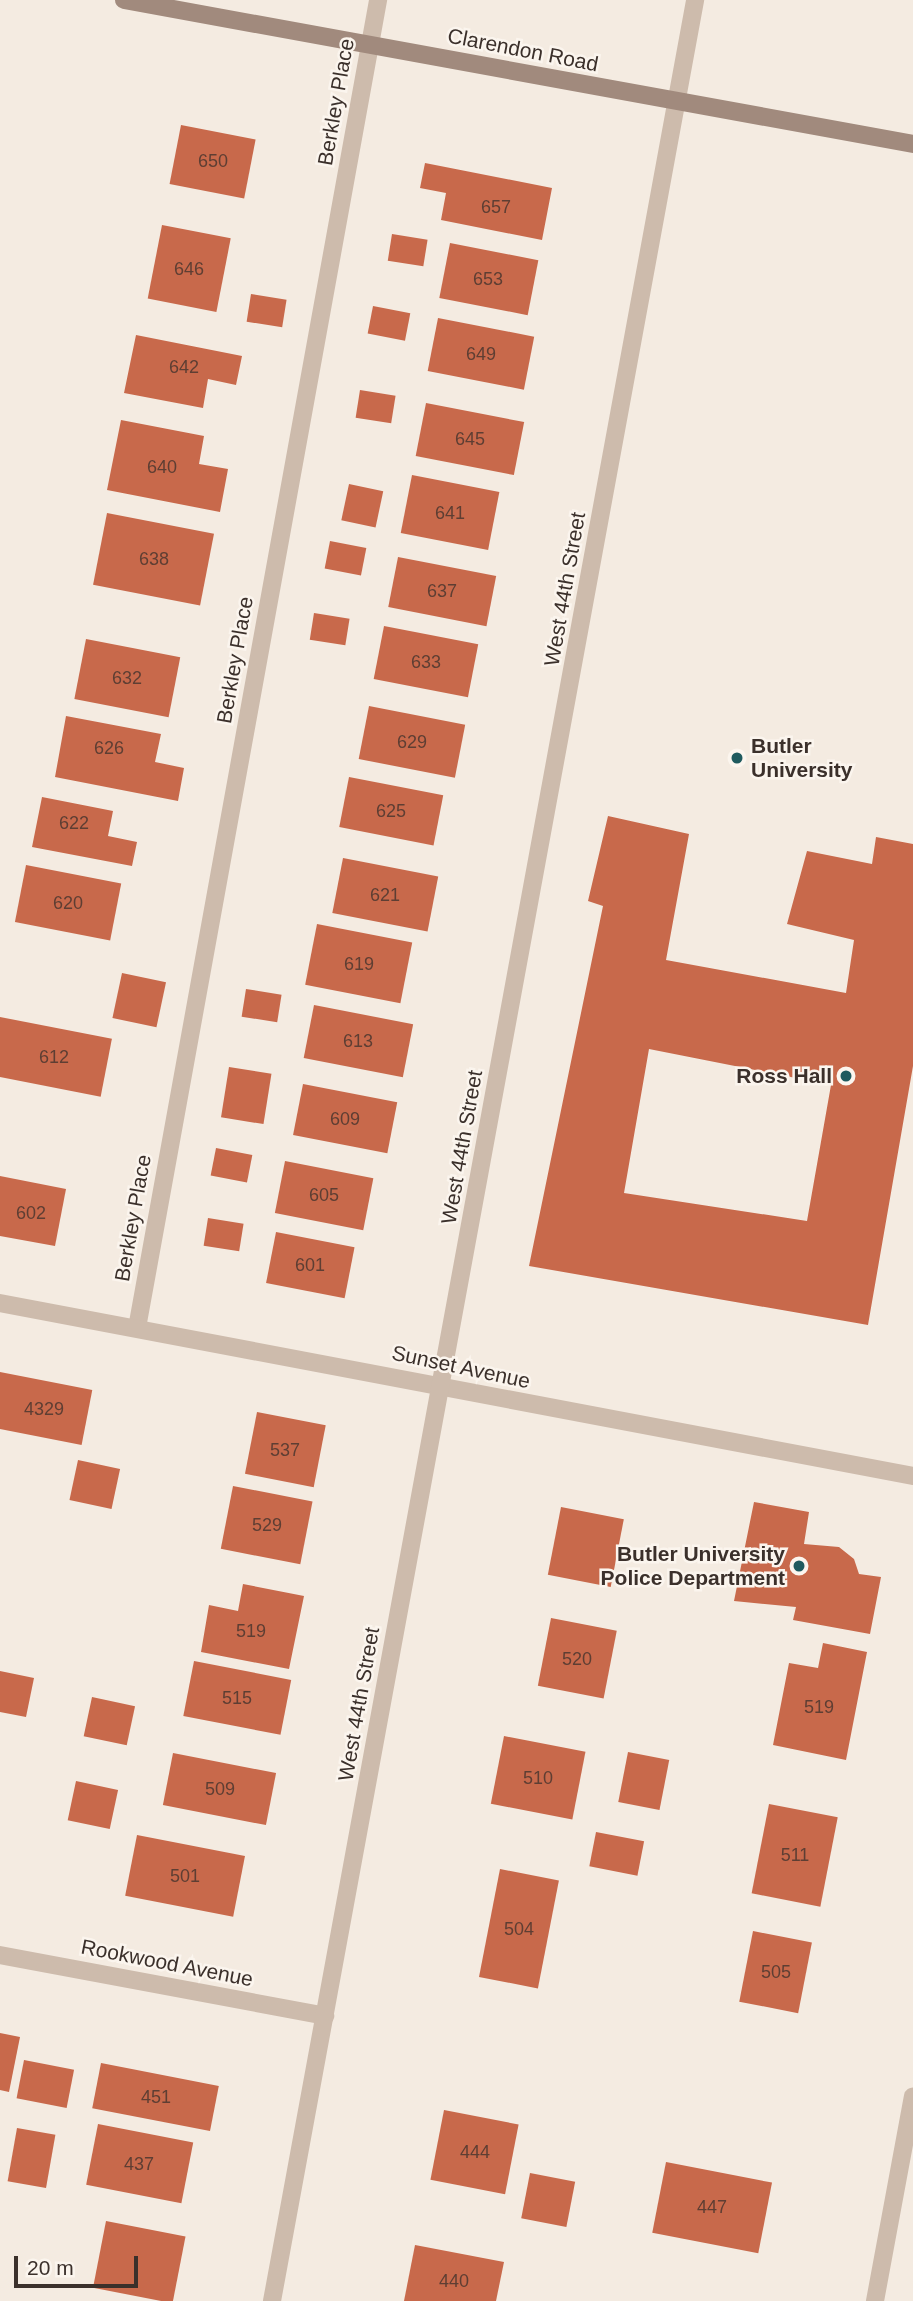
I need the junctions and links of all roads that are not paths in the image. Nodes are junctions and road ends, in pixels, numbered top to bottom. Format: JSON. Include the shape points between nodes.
{"nodes":[{"id":1,"x":124,"y":0,"type":"edge"},
{"id":2,"x":378,"y":0,"type":"edge"},
{"id":3,"x":695,"y":0,"type":"edge"},
{"id":4,"x":369,"y":44,"type":"junction"},
{"id":5,"x":676,"y":101,"type":"junction"},
{"id":6,"x":913,"y":144,"type":"edge"},
{"id":7,"x":0,"y":1303,"type":"edge"},
{"id":8,"x":136,"y":1328,"type":"junction"},
{"id":9,"x":441,"y":1386,"type":"junction"},
{"id":10,"x":913,"y":1476,"type":"edge"},
{"id":11,"x":0,"y":1955,"type":"edge"},
{"id":12,"x":325,"y":2016,"type":"junction"},
{"id":13,"x":913,"y":2096,"type":"edge"},
{"id":14,"x":272,"y":2301,"type":"edge"},
{"id":15,"x":875,"y":2301,"type":"edge"}],
"edges":[{"from":1,"to":4,"type":"street","name":"Clarendon Road"},
{"from":2,"to":4,"type":"street","name":"Berkley Place"},
{"from":3,"to":5,"type":"street","name":"West 44th Street"},
{"from":4,"to":5,"type":"street","name":"Clarendon Road"},
{"from":4,"to":8,"type":"street","name":"Berkley Place"},
{"from":5,"to":6,"type":"street","name":"Clarendon Road"},
{"from":5,"to":9,"type":"street","name":"West 44th Street"},
{"from":7,"to":8,"type":"street","name":"Sunset Avenue"},
{"from":8,"to":9,"type":"street","name":"Sunset Avenue"},
{"from":9,"to":10,"type":"street","name":"Sunset Avenue"},
{"from":9,"to":12,"type":"street","name":"West 44th Street"},
{"from":11,"to":12,"type":"street","name":"Rookwood Avenue"},
{"from":12,"to":14,"type":"street","name":"West 44th Street"},
{"from":13,"to":15,"type":"street"}]}
